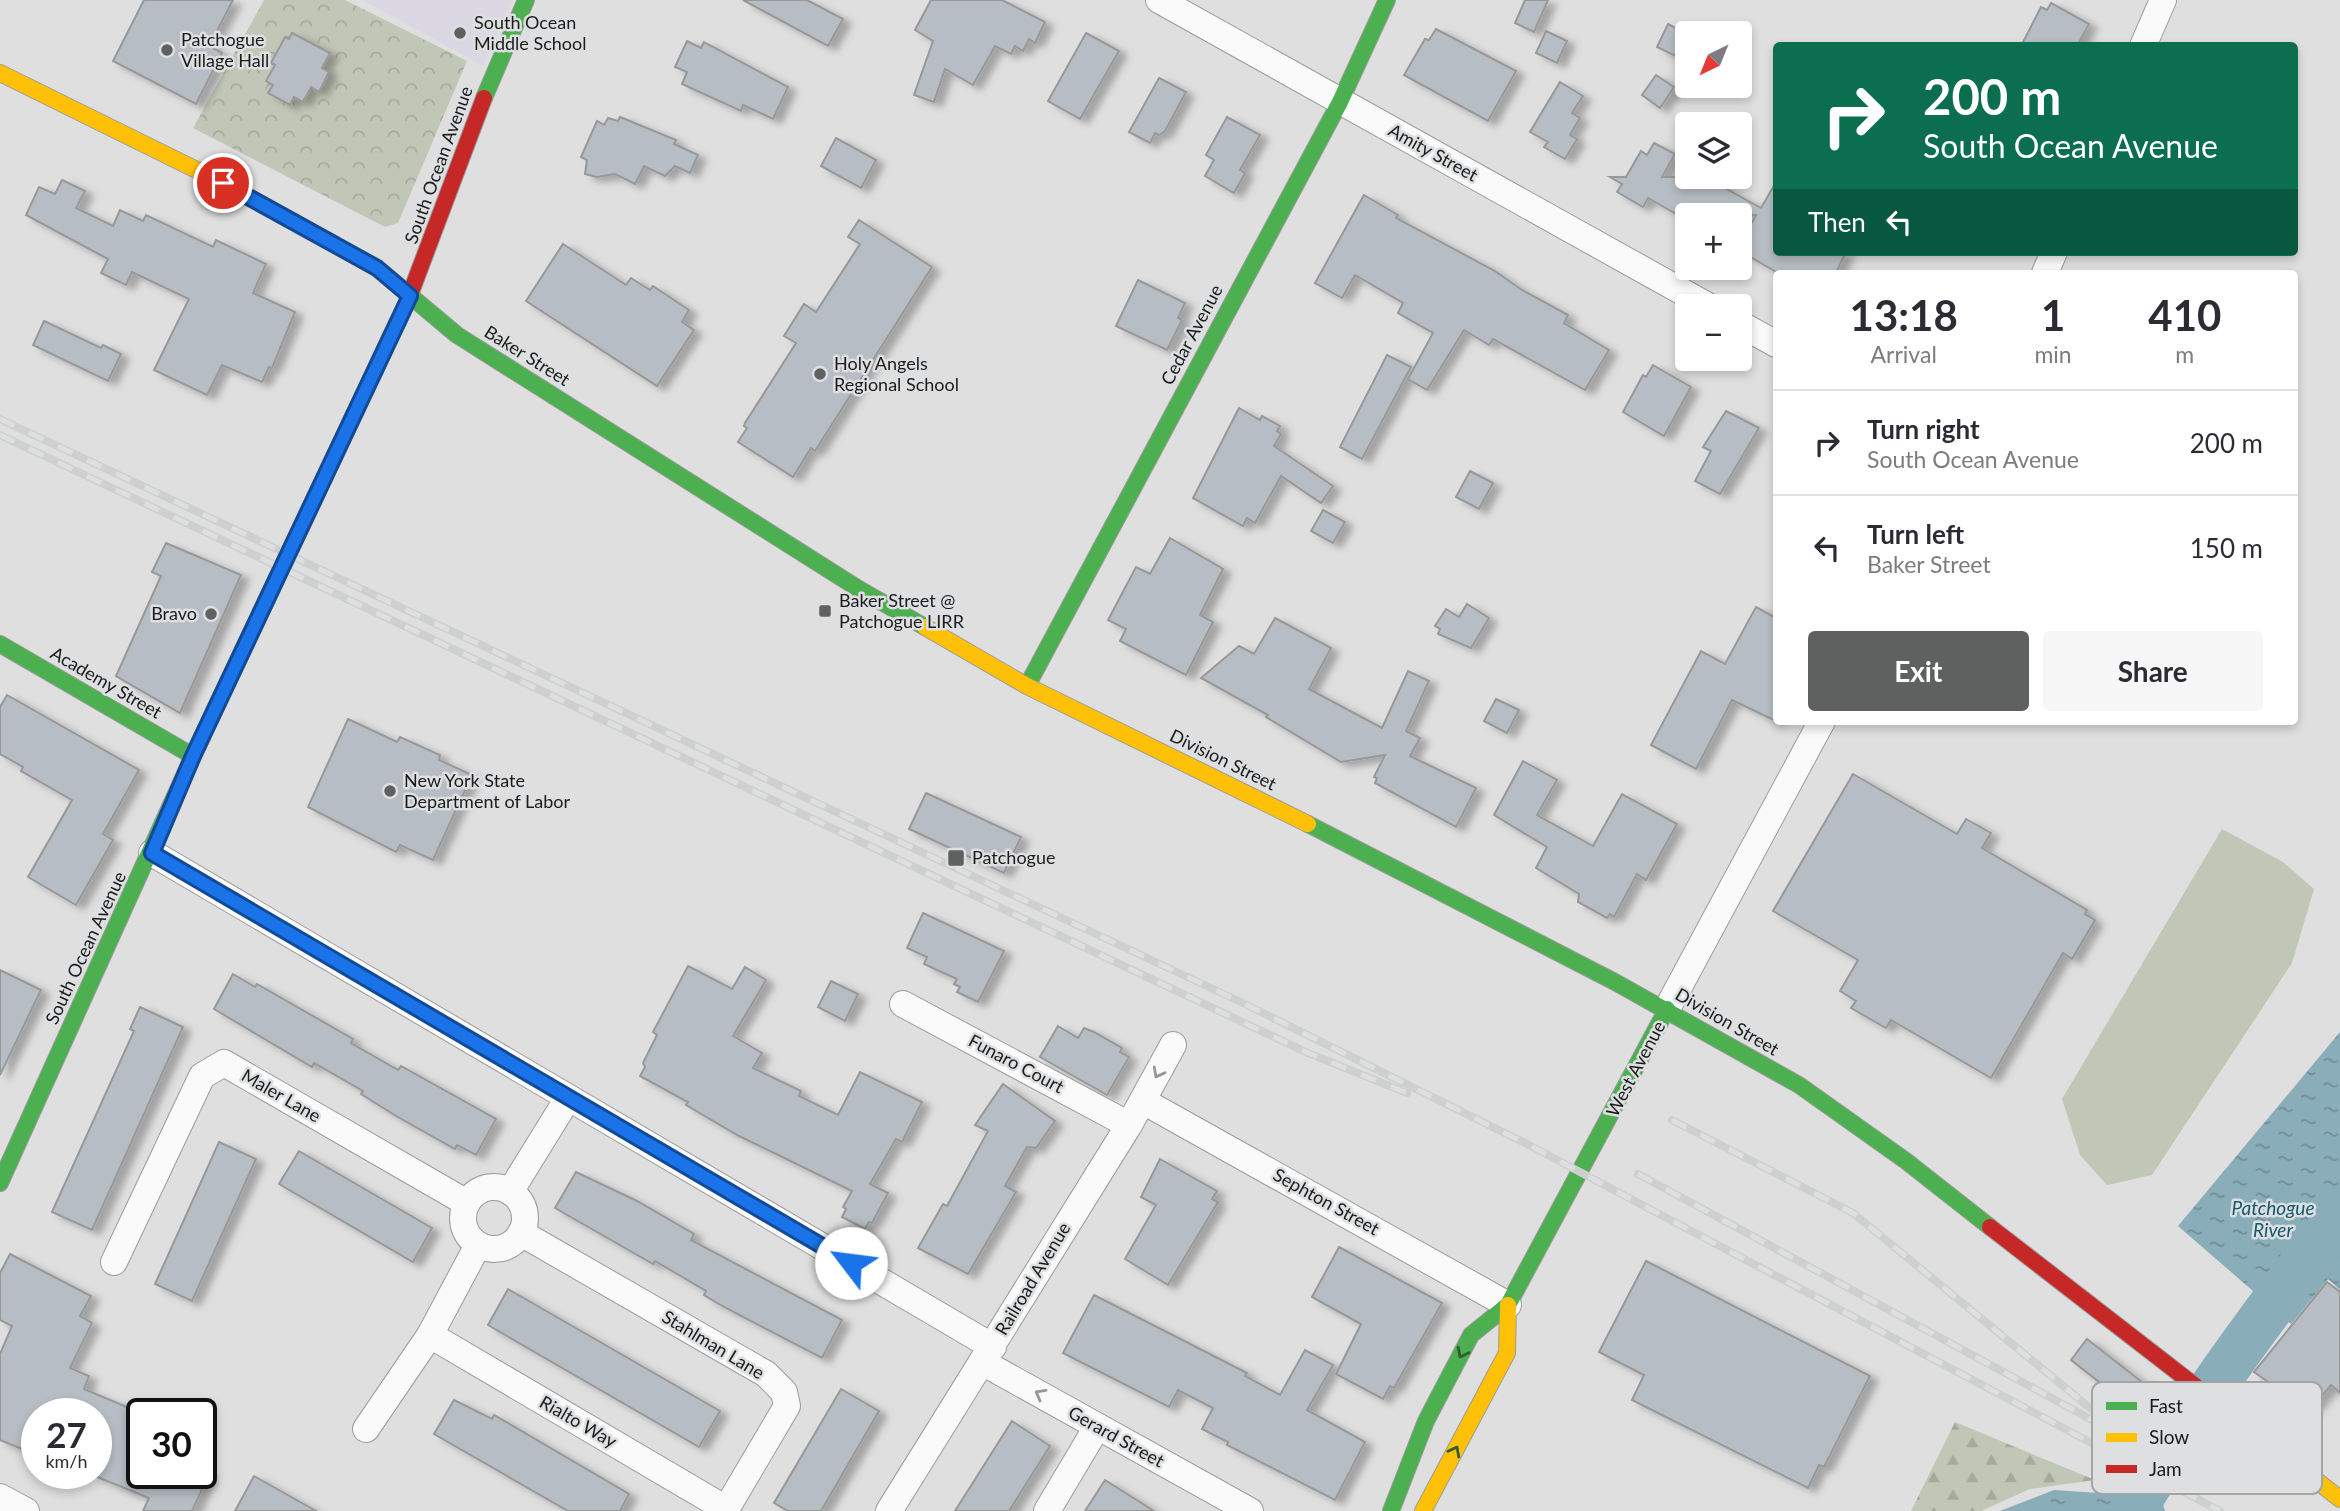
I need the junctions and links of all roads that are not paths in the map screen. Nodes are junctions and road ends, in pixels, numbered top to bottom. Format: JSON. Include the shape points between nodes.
{"nodes":[{"id":1,"x":526,"y":0,"type":"edge"},
{"id":2,"x":1159,"y":0,"type":"edge"},
{"id":3,"x":1387,"y":0,"type":"edge"},
{"id":4,"x":2163,"y":0,"type":"edge"},
{"id":5,"x":2145,"y":42,"type":"edge"},
{"id":6,"x":0,"y":73,"type":"edge"},
{"id":7,"x":1340,"y":102,"type":"junction"},
{"id":8,"x":1686,"y":294,"type":"edge"},
{"id":9,"x":410,"y":296,"type":"junction"},
{"id":10,"x":1752,"y":331,"type":"edge"},
{"id":11,"x":1773,"y":342,"type":"edge"},
{"id":12,"x":0,"y":644,"type":"edge"},
{"id":13,"x":1027,"y":686,"type":"junction"},
{"id":14,"x":1820,"y":725,"type":"edge"},
{"id":15,"x":193,"y":756,"type":"junction"},
{"id":16,"x":152,"y":853,"type":"junction"},
{"id":17,"x":903,"y":1004,"type":"dead end"},
{"id":18,"x":1667,"y":1009,"type":"junction"},
{"id":19,"x":1173,"y":1045,"type":"dead end"},
{"id":20,"x":568,"y":1098,"type":"junction"},
{"id":21,"x":1143,"y":1101,"type":"junction"},
{"id":22,"x":1129,"y":1125,"type":"junction"},
{"id":23,"x":0,"y":1182,"type":"edge"},
{"id":24,"x":510,"y":1192,"type":"junction"},
{"id":25,"x":467,"y":1203,"type":"junction"},
{"id":26,"x":521,"y":1233,"type":"junction"},
{"id":27,"x":478,"y":1245,"type":"junction"},
{"id":28,"x":114,"y":1262,"type":"dead end"},
{"id":29,"x":1508,"y":1305,"type":"junction"},
{"id":30,"x":430,"y":1335,"type":"junction"},
{"id":31,"x":988,"y":1354,"type":"junction"},
{"id":32,"x":2187,"y":1382,"type":"edge"},
{"id":33,"x":1097,"y":1426,"type":"junction"},
{"id":34,"x":366,"y":1429,"type":"dead end"},
{"id":35,"x":2322,"y":1485,"type":"edge"},
{"id":36,"x":0,"y":1497,"type":"edge"},
{"id":37,"x":2340,"y":1499,"type":"edge"},
{"id":38,"x":1221,"y":1504,"type":"edge"},
{"id":39,"x":725,"y":1510,"type":"edge"},
{"id":40,"x":26,"y":1511,"type":"edge"},
{"id":41,"x":889,"y":1511,"type":"edge"},
{"id":42,"x":1047,"y":1511,"type":"edge"},
{"id":43,"x":1250,"y":1511,"type":"edge"},
{"id":44,"x":1391,"y":1511,"type":"edge"},
{"id":45,"x":1423,"y":1511,"type":"edge"}],
"edges":[{"from":1,"to":9,"type":"street","name":"South Ocean Avenue","via":[[494,70]]},
{"from":2,"to":7,"type":"street","name":"Amity Street"},
{"from":3,"to":7,"type":"street","name":"Cedar Avenue"},
{"from":4,"to":5,"type":"street"},
{"from":6,"to":9,"type":"street","name":"Baker Street","via":[[223,183],[377,268]]},
{"from":7,"to":8,"type":"street","name":"Amity Street"},
{"from":7,"to":13,"type":"street","name":"Cedar Avenue"},
{"from":9,"to":13,"type":"street","name":"Baker Street","via":[[457,335],[673,472],[859,589]]},
{"from":9,"to":15,"type":"street","name":"South Ocean Avenue"},
{"from":10,"to":11,"type":"street"},
{"from":12,"to":15,"type":"street","name":"Academy Street"},
{"from":13,"to":18,"type":"street","name":"Division Street"},
{"from":14,"to":18,"type":"street","name":"West Avenue"},
{"from":15,"to":16,"type":"street","name":"South Ocean Avenue"},
{"from":16,"to":20,"type":"street","name":"Gerard Street"},
{"from":16,"to":23,"type":"street","name":"South Ocean Avenue"},
{"from":17,"to":22,"type":"street","name":"Funaro Court"},
{"from":18,"to":29,"type":"street","name":"West Avenue"},
{"from":18,"to":32,"type":"street","name":"Division Street","via":[[1799,1085],[1906,1161]]},
{"from":19,"to":21,"type":"street","name":"Railroad Avenue","one_way":true},
{"from":20,"to":24,"type":"street"},
{"from":20,"to":31,"type":"street","name":"Gerard Street"},
{"from":21,"to":22,"type":"street","name":"Railroad Avenue"},
{"from":21,"to":29,"type":"street","name":"Sephton Street"},
{"from":22,"to":31,"type":"street","name":"Railroad Avenue"},
{"from":24,"to":25,"type":"street","via":[[486,1188]]},
{"from":24,"to":26,"type":"street","via":[[524,1210]]},
{"from":25,"to":27,"type":"street","via":[[464,1226]]},
{"from":25,"to":28,"type":"street","name":"Maler Lane","via":[[224,1063],[202,1076]]},
{"from":26,"to":27,"type":"street","via":[[502,1248]]},
{"from":26,"to":39,"type":"street","name":"Stahlman Lane","via":[[766,1374],[784,1392],[787,1406]]},
{"from":27,"to":30,"type":"street"},
{"from":29,"to":44,"type":"street","name":"West Avenue","one_way":true,"via":[[1471,1335],[1426,1422]]},
{"from":45,"to":29,"type":"street","name":"West Avenue","one_way":true,"via":[[1507,1353]]},
{"from":30,"to":34,"type":"street"},
{"from":30,"to":39,"type":"street","name":"Rialto Way"},
{"from":33,"to":31,"type":"street","name":"Gerard Street","one_way":true},
{"from":31,"to":41,"type":"street","name":"Railroad Avenue"},
{"from":33,"to":38,"type":"street","name":"Gerard Street"},
{"from":33,"to":42,"type":"street"},
{"from":35,"to":37,"type":"street","name":"Division Street"},
{"from":36,"to":40,"type":"street"},
{"from":38,"to":43,"type":"street","name":"Gerard Street"}]}
